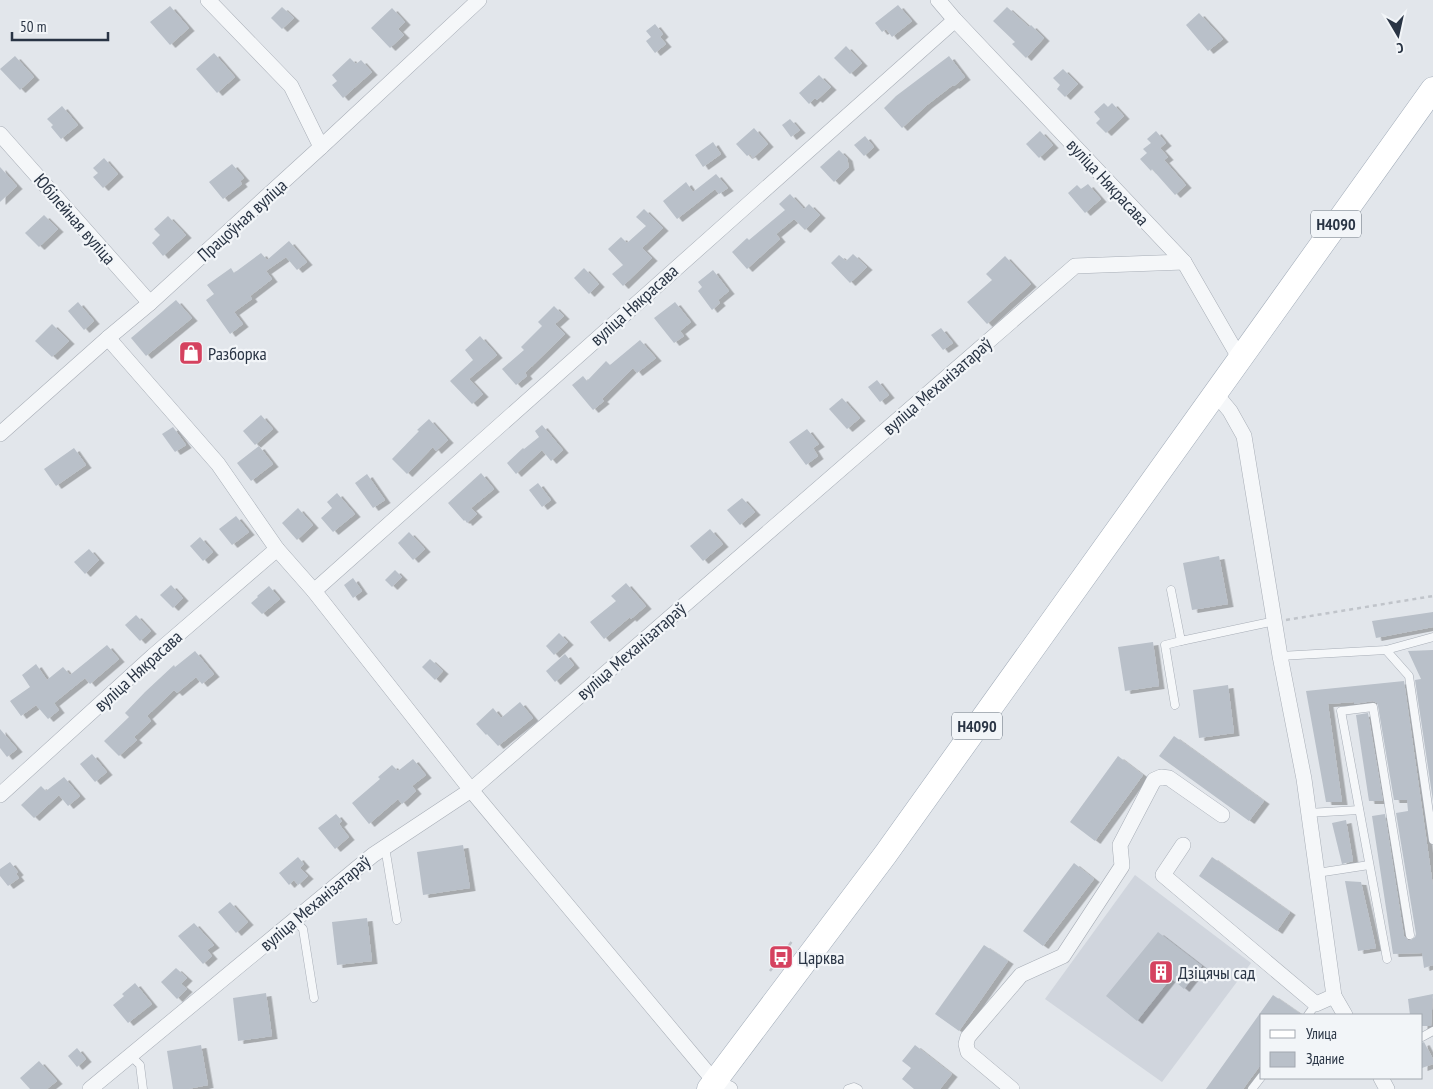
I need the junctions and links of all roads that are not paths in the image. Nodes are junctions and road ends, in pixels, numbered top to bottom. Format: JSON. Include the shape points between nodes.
{"nodes":[{"id":1,"x":208,"y":0,"type":"edge"},
{"id":2,"x":479,"y":0,"type":"edge"},
{"id":3,"x":938,"y":0,"type":"edge"},
{"id":4,"x":955,"y":20,"type":"junction"},
{"id":5,"x":1433,"y":89,"type":"edge"},
{"id":6,"x":0,"y":134,"type":"edge"},
{"id":7,"x":321,"y":147,"type":"junction"},
{"id":8,"x":1184,"y":262,"type":"junction"},
{"id":9,"x":150,"y":304,"type":"junction"},
{"id":10,"x":108,"y":338,"type":"junction"},
{"id":11,"x":1240,"y":359,"type":"junction"},
{"id":12,"x":1215,"y":392,"type":"junction"},
{"id":13,"x":0,"y":434,"type":"edge"},
{"id":14,"x":277,"y":549,"type":"junction"},
{"id":15,"x":1172,"y":590,"type":"dead end"},
{"id":16,"x":314,"y":591,"type":"junction"},
{"id":17,"x":1275,"y":621,"type":"junction"},
{"id":18,"x":1433,"y":637,"type":"edge"},
{"id":19,"x":1181,"y":641,"type":"junction"},
{"id":20,"x":1386,"y":650,"type":"junction"},
{"id":21,"x":1280,"y":656,"type":"junction"},
{"id":22,"x":1175,"y":705,"type":"dead end"},
{"id":23,"x":471,"y":790,"type":"junction"},
{"id":24,"x":0,"y":795,"type":"edge"},
{"id":25,"x":1359,"y":810,"type":"junction"},
{"id":26,"x":1308,"y":813,"type":"junction"},
{"id":27,"x":1222,"y":815,"type":"dead end"},
{"id":28,"x":1433,"y":840,"type":"edge"},
{"id":29,"x":1183,"y":845,"type":"dead end"},
{"id":30,"x":385,"y":847,"type":"junction"},
{"id":31,"x":1369,"y":865,"type":"junction"},
{"id":32,"x":1317,"y":873,"type":"junction"},
{"id":33,"x":294,"y":920,"type":"junction"},
{"id":34,"x":397,"y":920,"type":"dead end"},
{"id":35,"x":1410,"y":935,"type":"dead end"},
{"id":36,"x":1386,"y":959,"type":"dead end"},
{"id":37,"x":1334,"y":996,"type":"junction"},
{"id":38,"x":314,"y":998,"type":"dead end"},
{"id":39,"x":1312,"y":1010,"type":"edge"},
{"id":40,"x":1344,"y":1014,"type":"edge"},
{"id":41,"x":131,"y":1056,"type":"junction"},
{"id":42,"x":1260,"y":1079,"type":"edge"},
{"id":43,"x":718,"y":1087,"type":"edge"},
{"id":44,"x":90,"y":1089,"type":"edge"},
{"id":45,"x":142,"y":1089,"type":"edge"},
{"id":46,"x":848,"y":1089,"type":"edge"},
{"id":47,"x":858,"y":1089,"type":"edge"},
{"id":48,"x":1012,"y":1089,"type":"edge"},
{"id":49,"x":1252,"y":1089,"type":"edge"}],
"edges":[{"from":1,"to":7,"type":"street","via":[[291,86]]},
{"from":2,"to":7,"type":"street","name":"Працоўная вуліца"},
{"from":3,"to":4,"type":"street","name":"вуліца Някрасава"},
{"from":4,"to":8,"type":"street","name":"вуліца Някрасава"},
{"from":4,"to":16,"type":"street","name":"вуліца Някрасава"},
{"from":5,"to":11,"type":"main road","number":"Н4090"},
{"from":6,"to":9,"type":"street","name":"Юбілейная вуліца"},
{"from":7,"to":9,"type":"street","name":"Працоўная вуліца"},
{"from":8,"to":11,"type":"street","name":"вуліца Някрасава"},
{"from":8,"to":23,"type":"street","name":"вуліца Механізатараў","via":[[1075,266]]},
{"from":9,"to":10,"type":"street","name":"Працоўная вуліца"},
{"from":10,"to":13,"type":"street","name":"Працоўная вуліца"},
{"from":10,"to":14,"type":"street","via":[[218,464]]},
{"from":11,"to":12,"type":"main road","number":"Н4090"},
{"from":12,"to":17,"type":"street","via":[[1244,436]]},
{"from":12,"to":43,"type":"main road","number":"Н4090"},
{"from":14,"to":16,"type":"street"},
{"from":14,"to":24,"type":"street","name":"вуліца Някрасава"},
{"from":15,"to":19,"type":"lane"},
{"from":16,"to":23,"type":"street"},
{"from":17,"to":19,"type":"lane"},
{"from":17,"to":21,"type":"street"},
{"from":18,"to":20,"type":"lane"},
{"from":19,"to":22,"type":"lane","via":[[1166,645]]},
{"from":20,"to":21,"type":"lane"},
{"from":20,"to":28,"type":"lane","via":[[1409,676]]},
{"from":21,"to":26,"type":"street"},
{"from":23,"to":30,"type":"street","name":"вуліца Механізатараў"},
{"from":23,"to":43,"type":"street"},
{"from":25,"to":26,"type":"lane"},
{"from":25,"to":31,"type":"lane"},
{"from":25,"to":35,"type":"lane","via":[[1341,711],[1373,707]]},
{"from":26,"to":32,"type":"street"},
{"from":27,"to":48,"type":"street","via":[[1169,778],[1154,780],[1120,845],[1122,866],[1062,956],[1021,975],[968,1037],[968,1052]]},
{"from":29,"to":39,"type":"street","via":[[1163,875]]},
{"from":30,"to":33,"type":"street","name":"вуліца Механізатараў"},
{"from":30,"to":34,"type":"lane"},
{"from":31,"to":32,"type":"lane"},
{"from":31,"to":36,"type":"lane"},
{"from":32,"to":37,"type":"street"},
{"from":33,"to":38,"type":"lane","via":[[303,930]]},
{"from":33,"to":41,"type":"street","name":"вуліца Механізатараў"},
{"from":37,"to":39,"type":"street"},
{"from":37,"to":40,"type":"street"},
{"from":41,"to":44,"type":"street","name":"вуліца Механізатараў"},
{"from":41,"to":45,"type":"lane","via":[[140,1065]]},
{"from":42,"to":49,"type":"lane"},
{"from":46,"to":47,"type":"lane"}]}
